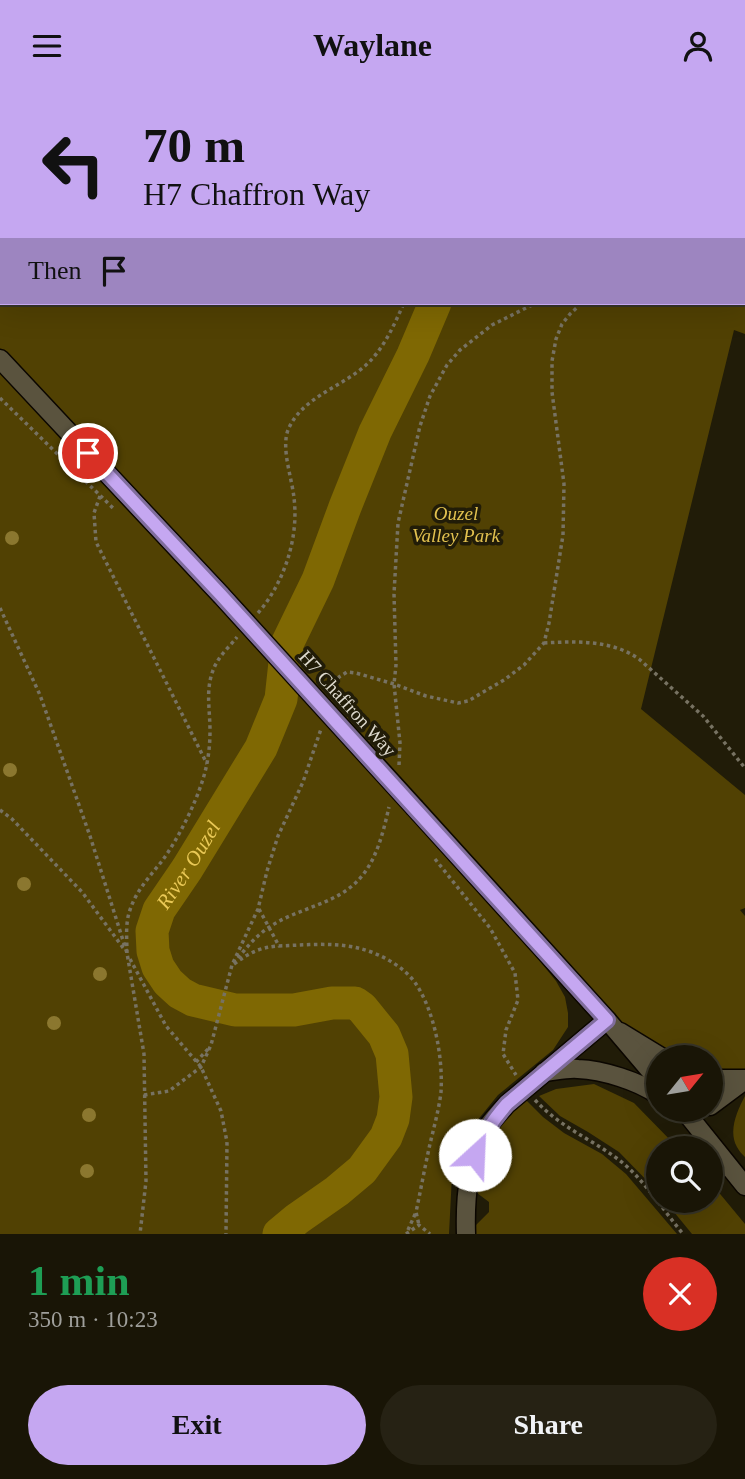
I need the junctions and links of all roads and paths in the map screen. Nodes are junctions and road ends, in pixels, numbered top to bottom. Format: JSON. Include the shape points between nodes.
{"nodes":[{"id":1,"x":532,"y":305,"type":"edge"},
{"id":2,"x":580,"y":305,"type":"edge"},
{"id":3,"x":0,"y":359,"type":"edge"},
{"id":4,"x":0,"y":398,"type":"edge"},
{"id":5,"x":100,"y":496,"type":"junction"},
{"id":6,"x":119,"y":515,"type":"dead end"},
{"id":7,"x":0,"y":608,"type":"edge"},
{"id":8,"x":544,"y":643,"type":"junction"},
{"id":9,"x":394,"y":684,"type":"junction"},
{"id":10,"x":331,"y":696,"type":"dead end"},
{"id":11,"x":324,"y":719,"type":"dead end"},
{"id":12,"x":207,"y":764,"type":"dead end"},
{"id":13,"x":745,"y":768,"type":"edge"},
{"id":14,"x":398,"y":773,"type":"dead end"},
{"id":15,"x":392,"y":797,"type":"dead end"},
{"id":16,"x":0,"y":810,"type":"edge"},
{"id":17,"x":429,"y":851,"type":"dead end"},
{"id":18,"x":258,"y":909,"type":"junction"},
{"id":19,"x":269,"y":927,"type":"junction"},
{"id":20,"x":279,"y":946,"type":"junction"},
{"id":21,"x":127,"y":953,"type":"junction"},
{"id":22,"x":232,"y":965,"type":"junction"},
{"id":23,"x":610,"y":1024,"type":"junction"},
{"id":24,"x":211,"y":1045,"type":"junction"},
{"id":25,"x":646,"y":1047,"type":"edge"},
{"id":26,"x":196,"y":1062,"type":"junction"},
{"id":27,"x":646,"y":1066,"type":"edge"},
{"id":28,"x":201,"y":1067,"type":"junction"},
{"id":29,"x":544,"y":1072,"type":"junction"},
{"id":30,"x":723,"y":1079,"type":"edge"},
{"id":31,"x":745,"y":1080,"type":"edge"},
{"id":32,"x":524,"y":1088,"type":"junction"},
{"id":33,"x":646,"y":1089,"type":"edge"},
{"id":34,"x":144,"y":1095,"type":"junction"},
{"id":35,"x":723,"y":1096,"type":"edge"},
{"id":36,"x":696,"y":1122,"type":"edge"},
{"id":37,"x":745,"y":1186,"type":"edge"},
{"id":38,"x":416,"y":1212,"type":"junction"},
{"id":39,"x":419,"y":1225,"type":"junction"},
{"id":40,"x":407,"y":1233,"type":"edge"},
{"id":41,"x":140,"y":1234,"type":"edge"},
{"id":42,"x":226,"y":1234,"type":"edge"},
{"id":43,"x":430,"y":1234,"type":"edge"},
{"id":44,"x":466,"y":1234,"type":"edge"},
{"id":45,"x":683,"y":1234,"type":"edge"}],
"edges":[{"from":1,"to":9,"type":"path","via":[[492,325],[460,350],[430,396],[398,523]]},
{"from":2,"to":8,"type":"path","via":[[562,324],[552,361],[564,484],[563,535]]},
{"from":3,"to":23,"type":"street","name":"H7 Chaffron Way","bridge":true},
{"from":4,"to":5,"type":"path"},
{"from":5,"to":6,"type":"path"},
{"from":5,"to":12,"type":"path","via":[[94,513],[96,542]]},
{"from":7,"to":21,"type":"path","via":[[40,695]]},
{"from":8,"to":9,"type":"path","via":[[524,665],[468,701],[438,699]]},
{"from":8,"to":13,"type":"path","via":[[584,642],[629,652],[703,716]]},
{"from":9,"to":10,"type":"path","via":[[347,672],[334,684]]},
{"from":9,"to":14,"type":"path"},
{"from":11,"to":18,"type":"path","via":[[303,782],[278,835]]},
{"from":15,"to":19,"type":"path","via":[[374,857],[358,881],[339,896]]},
{"from":16,"to":21,"type":"path","via":[[82,892]]},
{"from":17,"to":32,"type":"path","via":[[490,928],[515,973],[518,1000],[506,1030],[503,1054]]},
{"from":18,"to":19,"type":"path"},
{"from":18,"to":22,"type":"path"},
{"from":19,"to":20,"type":"path"},
{"from":19,"to":22,"type":"path"},
{"from":20,"to":22,"type":"path","via":[[250,952]]},
{"from":20,"to":38,"type":"path","via":[[320,944],[371,952],[402,970],[426,1004],[442,1075]]},
{"from":21,"to":26,"type":"path","via":[[166,1026]]},
{"from":21,"to":34,"type":"path","via":[[144,1054]]},
{"from":22,"to":24,"type":"path"},
{"from":23,"to":25,"type":"street"},
{"from":23,"to":27,"type":"street","name":"H7 Chaffron Way"},
{"from":23,"to":29,"type":"street"},
{"from":24,"to":26,"type":"path"},
{"from":24,"to":28,"type":"path"},
{"from":26,"to":28,"type":"path"},
{"from":28,"to":34,"type":"path","via":[[169,1091]]},
{"from":28,"to":42,"type":"path","via":[[221,1111],[227,1142]]},
{"from":29,"to":32,"type":"street"},
{"from":29,"to":33,"type":"street","via":[[578,1069]]},
{"from":30,"to":31,"type":"street"},
{"from":31,"to":35,"type":"street"},
{"from":32,"to":44,"type":"street","via":[[494,1118],[481,1139],[470,1172]]},
{"from":32,"to":45,"type":"path","via":[[566,1128],[622,1162]]},
{"from":34,"to":41,"type":"path","via":[[146,1181]]},
{"from":36,"to":37,"type":"street"},
{"from":38,"to":39,"type":"path"},
{"from":38,"to":40,"type":"path"},
{"from":39,"to":40,"type":"path"},
{"from":39,"to":43,"type":"path"}]}
